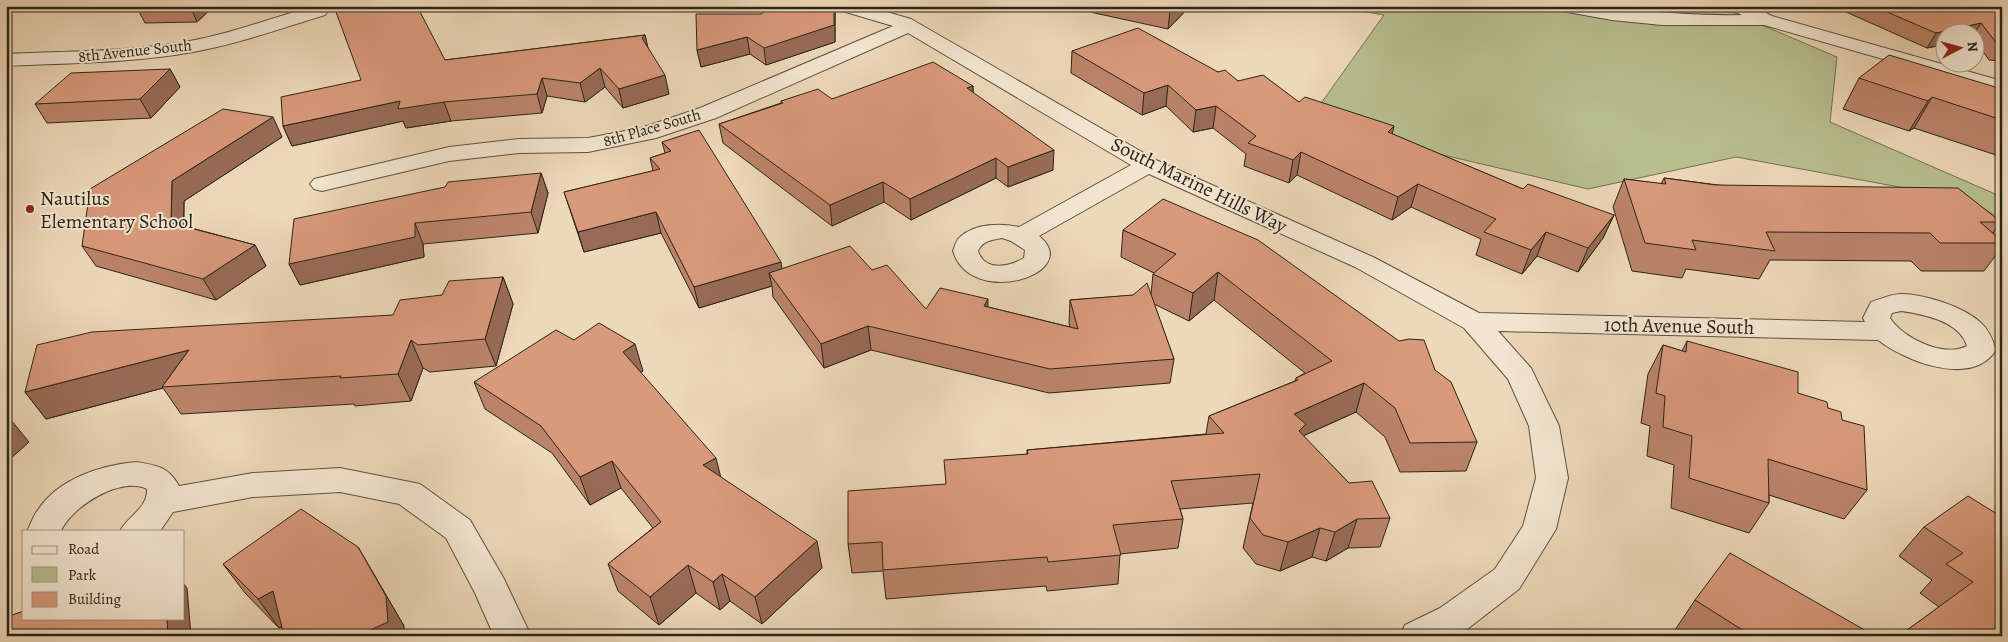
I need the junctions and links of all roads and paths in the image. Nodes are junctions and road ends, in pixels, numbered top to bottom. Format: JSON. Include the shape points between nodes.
{"nodes":[{"id":1,"x":845,"y":6,"type":"edge"},
{"id":2,"x":1562,"y":6,"type":"edge"},
{"id":3,"x":1738,"y":6,"type":"edge"},
{"id":4,"x":318,"y":8,"type":"edge"},
{"id":5,"x":1765,"y":20,"type":"junction"},
{"id":6,"x":908,"y":26,"type":"junction"},
{"id":7,"x":6,"y":60,"type":"edge"},
{"id":8,"x":2002,"y":87,"type":"edge"},
{"id":9,"x":1148,"y":165,"type":"junction"},
{"id":10,"x":322,"y":184,"type":"dead end"},
{"id":11,"x":1023,"y":235,"type":"dead end"},
{"id":12,"x":1474,"y":322,"type":"junction"},
{"id":13,"x":1884,"y":331,"type":"dead end"},
{"id":14,"x":163,"y":501,"type":"junction"},
{"id":15,"x":44,"y":530,"type":"edge"},
{"id":16,"x":138,"y":530,"type":"edge"},
{"id":17,"x":513,"y":636,"type":"edge"},
{"id":18,"x":1418,"y":636,"type":"edge"}],
"edges":[{"from":1,"to":6,"type":"street","name":"South Marine Hills Way"},
{"from":2,"to":5,"type":"street","via":[[1658,20]]},
{"from":3,"to":5,"type":"street"},
{"from":4,"to":7,"type":"street","name":"8th Avenue South","via":[[217,40],[176,49]]},
{"from":5,"to":8,"type":"street"},
{"from":6,"to":9,"type":"street","name":"South Marine Hills Way"},
{"from":6,"to":10,"type":"street","name":"8th Place South","via":[[708,113],[648,133],[588,145],[519,146],[449,154]]},
{"from":9,"to":11,"type":"street"},
{"from":9,"to":12,"type":"street","name":"South Marine Hills Way","via":[[1364,262]]},
{"from":12,"to":13,"type":"street","name":"10th Avenue South"},
{"from":12,"to":18,"type":"street","via":[[1521,375],[1544,426],[1552,478],[1539,529],[1507,580],[1453,619]]},
{"from":14,"to":15,"type":"street","via":[[165,490],[160,481],[135,474],[117,476],[80,492],[64,503],[51,516]]},
{"from":14,"to":16,"type":"street"},
{"from":14,"to":17,"type":"street","via":[[253,485],[340,480],[408,493],[458,528]]}]}
